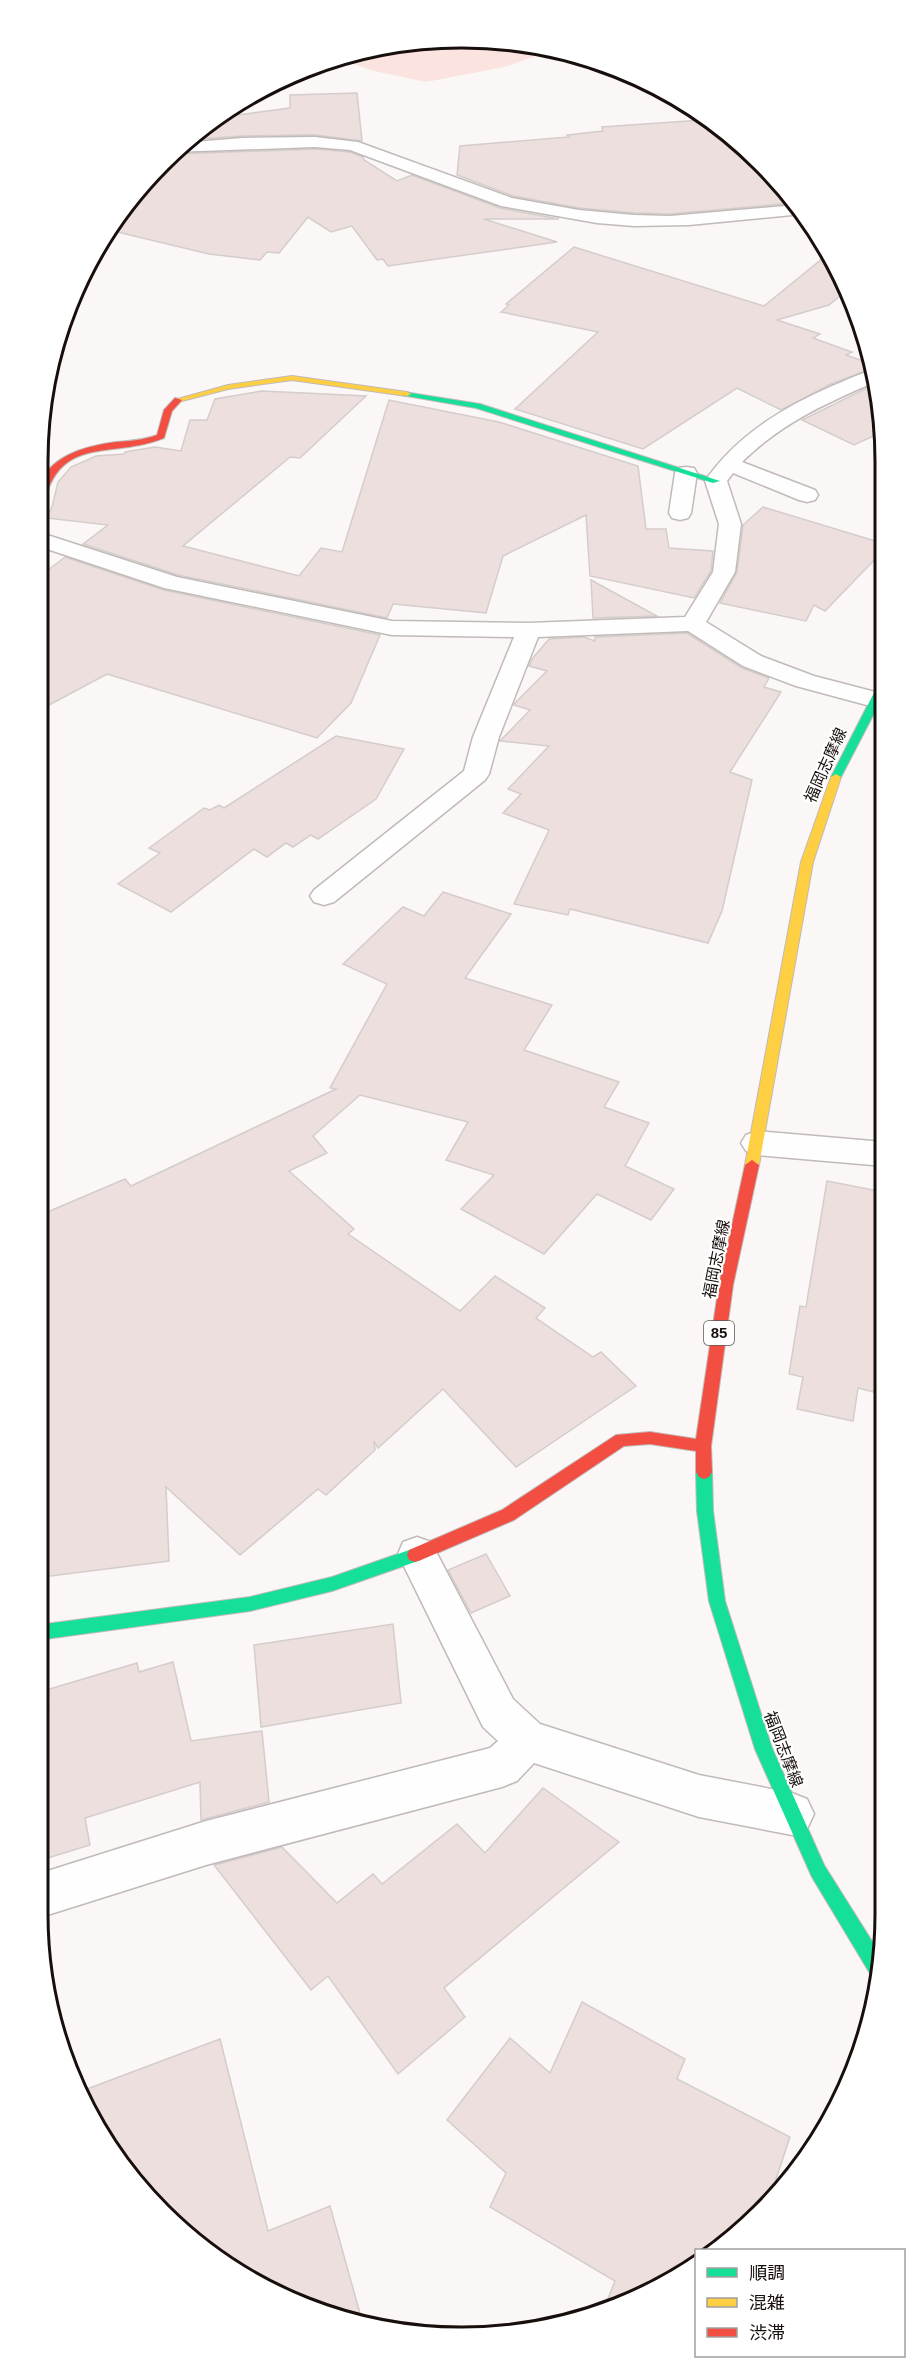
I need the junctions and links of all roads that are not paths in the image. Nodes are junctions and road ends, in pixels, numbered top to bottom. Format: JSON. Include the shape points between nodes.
{"nodes":[{"id":1,"x":194,"y":147,"type":"edge"},
{"id":2,"x":790,"y":211,"type":"edge"},
{"id":3,"x":867,"y":379,"type":"edge"},
{"id":4,"x":722,"y":472,"type":"junction"},
{"id":5,"x":686,"y":473,"type":"junction"},
{"id":6,"x":48,"y":479,"type":"edge"},
{"id":7,"x":807,"y":495,"type":"dead end"},
{"id":8,"x":680,"y":513,"type":"dead end"},
{"id":9,"x":48,"y":550,"type":"edge"},
{"id":10,"x":693,"y":624,"type":"junction"},
{"id":11,"x":529,"y":630,"type":"junction"},
{"id":12,"x":875,"y":692,"type":"edge"},
{"id":13,"x":875,"y":698,"type":"edge"},
{"id":14,"x":324,"y":896,"type":"dead end"},
{"id":15,"x":757,"y":1143,"type":"junction"},
{"id":16,"x":875,"y":1153,"type":"edge"},
{"id":17,"x":703,"y":1446,"type":"junction"},
{"id":18,"x":417,"y":1554,"type":"junction"},
{"id":19,"x":48,"y":1632,"type":"edge"},
{"id":20,"x":527,"y":1740,"type":"junction"},
{"id":21,"x":792,"y":1814,"type":"junction"},
{"id":22,"x":48,"y":1893,"type":"edge"},
{"id":23,"x":872,"y":1958,"type":"edge"}],
"edges":[{"from":1,"to":2,"type":"street","via":[[315,142],[352,145],[507,202],[601,218],[652,221]]},
{"from":3,"to":4,"type":"street","via":[[767,427]]},
{"from":4,"to":5,"type":"street"},
{"from":4,"to":7,"type":"street"},
{"from":4,"to":10,"type":"street","via":[[730,524],[724,572]]},
{"from":5,"to":6,"type":"street","via":[[477,406],[292,378],[228,387],[175,401],[168,410],[161,436],[149,442],[96,447],[73,454],[56,466]]},
{"from":5,"to":8,"type":"street"},
{"from":9,"to":11,"type":"street","via":[[172,584],[392,628]]},
{"from":10,"to":11,"type":"street"},
{"from":10,"to":12,"type":"street","via":[[752,661],[805,681]]},
{"from":11,"to":14,"type":"street","via":[[486,737],[476,774]]},
{"from":13,"to":15,"type":"street","name":"福岡志摩線","number":"85","via":[[831,786],[807,862]]},
{"from":15,"to":16,"type":"street"},
{"from":15,"to":17,"type":"street","name":"福岡志摩線","number":"85","via":[[726,1285]]},
{"from":17,"to":18,"type":"street","via":[[650,1438],[621,1440],[508,1515]]},
{"from":17,"to":21,"type":"street","name":"福岡志摩線","number":"85","via":[[705,1511],[717,1601],[764,1749]]},
{"from":18,"to":19,"type":"street","via":[[332,1584],[250,1604]]},
{"from":18,"to":20,"type":"street","via":[[498,1713]]},
{"from":20,"to":21,"type":"street","via":[[699,1796]]},
{"from":20,"to":22,"type":"street","via":[[502,1766],[207,1843]]},
{"from":21,"to":23,"type":"street","name":"福岡志摩線","number":"85","via":[[818,1871]]}]}
